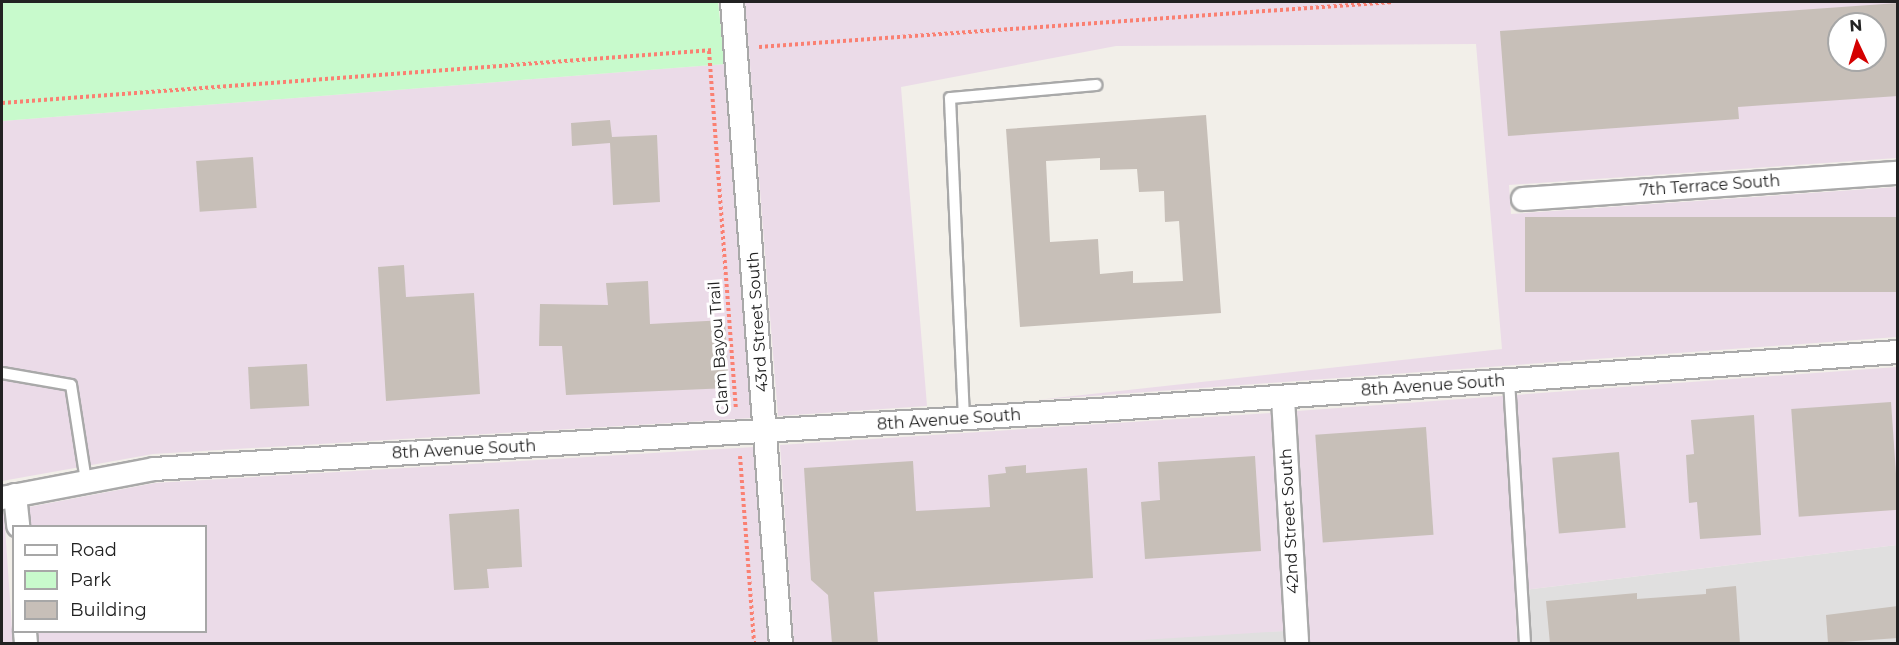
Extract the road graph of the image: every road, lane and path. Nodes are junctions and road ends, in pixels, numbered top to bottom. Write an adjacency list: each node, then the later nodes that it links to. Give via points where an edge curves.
1 (732, 2): 13 (street, 43rd Street South)
2 (1393, 2): 3 (path)
3 (758, 47)
4 (1096, 85): 12 (lane, via 950,98)
5 (2, 103): 14 (path, Clam Bayou Trail, via 711,51)
6 (1898, 173): 7 (street, 7th Terrace South)
7 (1523, 199)
8 (1898, 352): 10 (street, 8th Avenue South)
9 (2, 373): 15 (lane, via 71,385)
10 (1509, 381): 11 (street, 8th Avenue South); 21 (lane)
11 (1283, 398): 12 (street, 8th Avenue South); 20 (street, 42nd Street South)
12 (964, 419): 13 (street, 8th Avenue South)
13 (766, 431): 14 (street, 8th Avenue South); 19 (street, 43rd Street South)
14 (738, 434): 15 (street, 8th Avenue South, via 154,469); 18 (path, Clam Bayou Trail)
15 (86, 482): 16 (street, 8th Avenue South)
16 (8, 497): 17 (street)
17 (18, 525)
18 (754, 644)
19 (781, 644)
20 (1297, 644)
21 (1525, 644)

